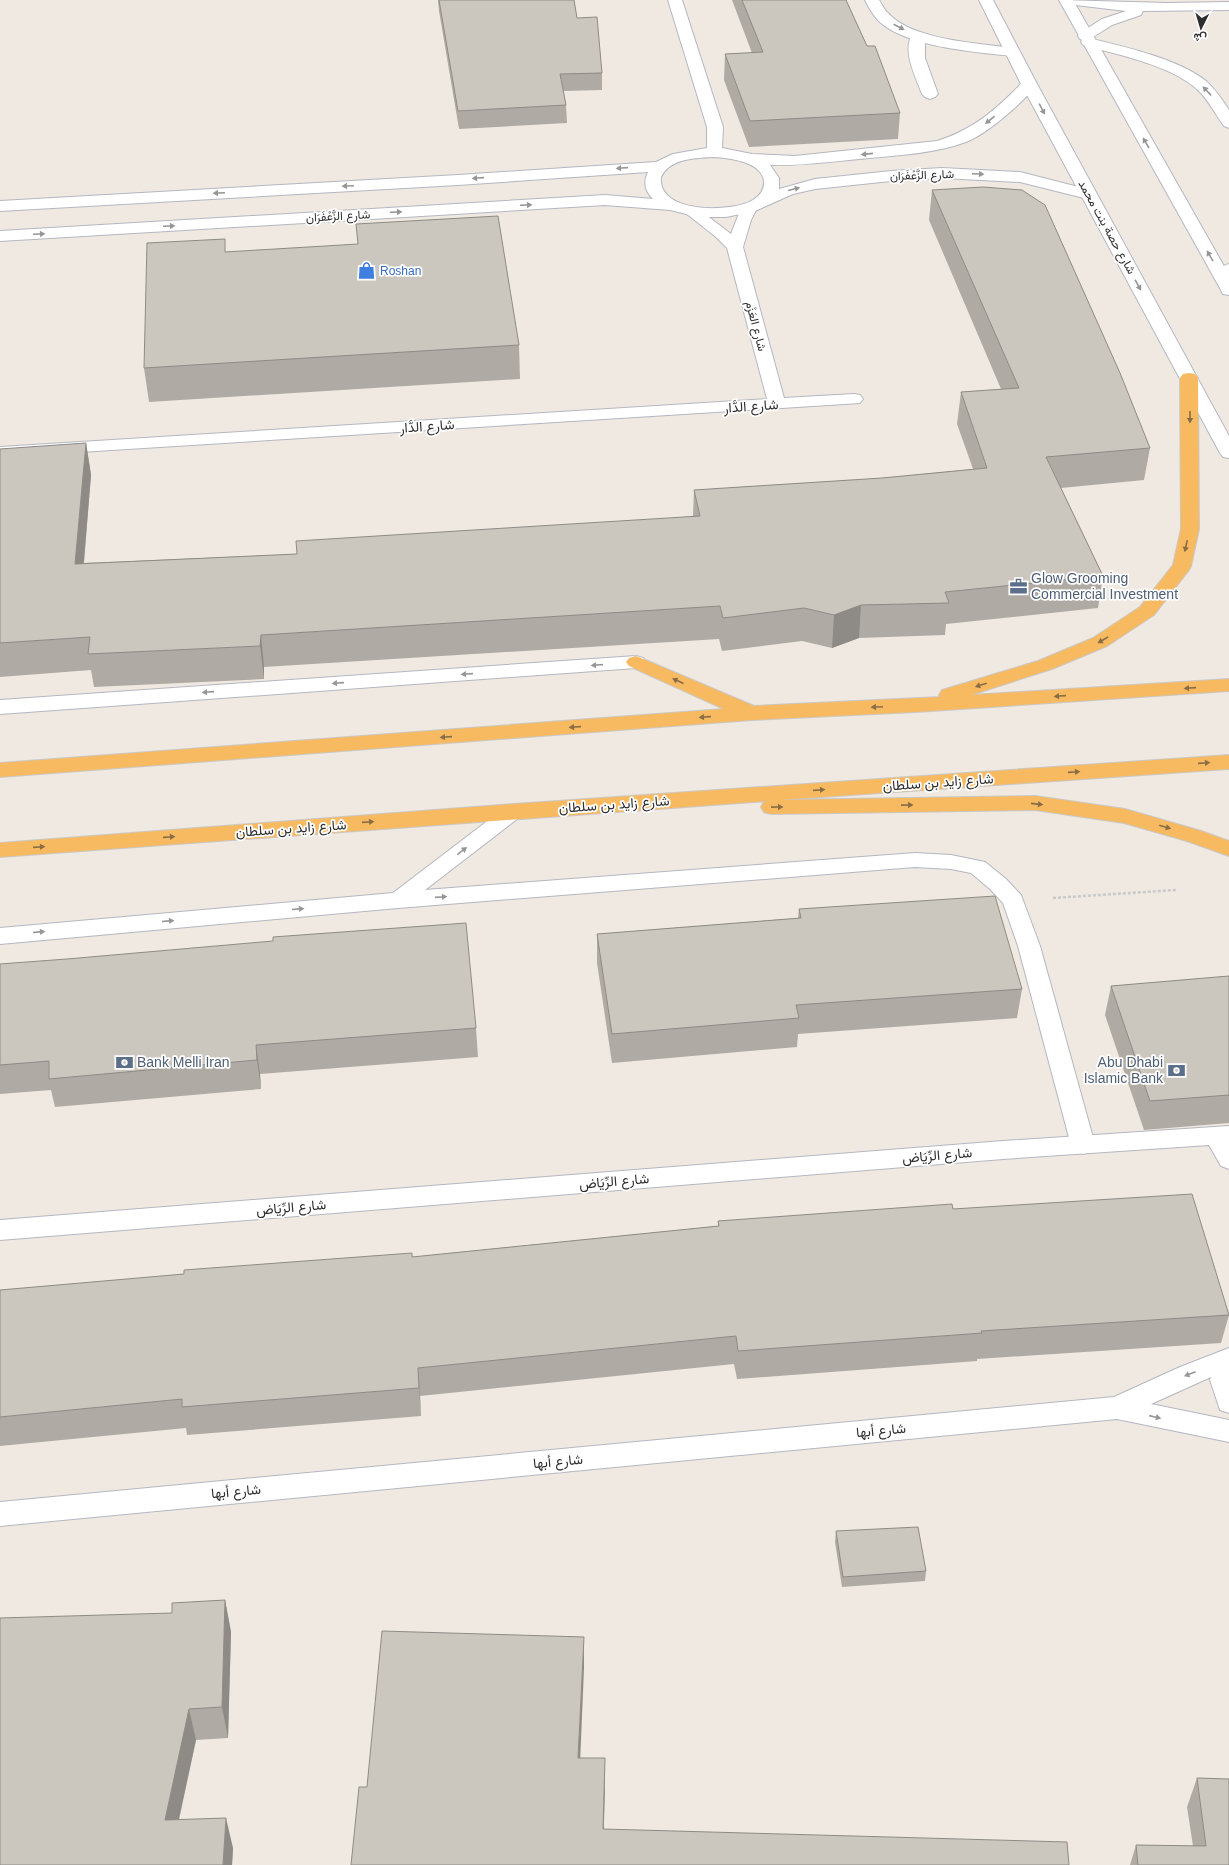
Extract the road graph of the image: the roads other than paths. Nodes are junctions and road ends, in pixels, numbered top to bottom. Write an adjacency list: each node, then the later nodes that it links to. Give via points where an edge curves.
1 (675, 0): 13 (street, via 715,127)
2 (872, 0): 7 (street, one-way to 7, via 882,16)
3 (986, 0): 9 (street, شارع حصة بنت محمد)
4 (1066, 0): 6 (street, via 1119,7); 8 (street)
5 (1228, 6): 6 (street)
6 (1155, 8): 8 (street, via 1107,22)
7 (918, 36): 9 (street); 11 (street, via 917,58)
8 (1087, 39): 12 (street, one-way to 8, via 1208,92 1186,75); 22 (street, one-way to 8)
9 (1012, 52): 10 (street, شارع حصة بنت محمد)
10 (1029, 84): 14 (street, شارع الزَّعْفَرَان, one-way to 14, via 1008,106 984,125 962,138 939,145 795,161); 16 (street, شارع حصة بنت محمد, one-way to 16)
11 (930, 94)
12 (1229, 123)
13 (714, 152): 14 (street); 15 (street, via 693,153 675,158)
14 (752, 159): 18 (street, via 770,173 773,181 773,190)
15 (661, 166): 17 (street, one-way to 17); 19 (street, via 654,174 652,182 655,191 663,200)
16 (1088, 194): 18 (street, شارع الزَّعْفَرَان, one-way to 16, via 787,191 815,184 942,173 1020,177); 24 (street, شارع حصة بنت محمد, one-way to 24)
17 (0, 206)
18 (753, 206): 19 (street, شارع الزَّعْفَرَان, via 721,213); 21 (street, via 743,220)
19 (683, 208): 20 (street, شارع الزَّعْفَرَان, one-way to 19, via 605,200); 21 (street, via 722,234)
20 (0, 236)
21 (735, 247): 26 (street, شارع العَزْم)
22 (1225, 272): 23 (street)
23 (1229, 290)
24 (1189, 378): 28 (street, شارع حصة بنت محمد); 31 (highway, one-way to 31, via 1190,529 1182,566 1146,611 1100,642 1045,665)
25 (854, 399): 26 (street, شارع الدَّار)
26 (777, 404): 27 (street, شارع الدَّار)
27 (0, 452)
28 (1229, 453)
29 (636, 662): 32 (street, one-way to 32); 33 (highway, one-way to 29)
30 (1229, 685): 31 (highway, one-way to 31)
31 (916, 705): 33 (highway, one-way to 33)
32 (0, 707)
33 (752, 713): 35 (highway, one-way to 35)
34 (1229, 762): 36 (highway, شارع زايد بن سلطان, one-way to 34)
35 (0, 770)
36 (514, 811): 37 (highway, one-way to 37, via 1035,803 1125,816); 38 (highway, شارع زايد بن سلطان, one-way to 36); 39 (street, one-way to 36)
37 (1229, 849)
38 (0, 850)
39 (398, 900): 40 (street, one-way to 39); 42 (street, one-way to 42, via 915,860 950,862 976,867 1013,900 1029,946)
40 (0, 936)
41 (1222, 1136): 42 (street, شارع الرِّيَاض); 43 (street)
42 (1083, 1145): 44 (street, شارع الرِّيَاض)
43 (1229, 1160)
44 (0, 1230)
45 (1228, 1359): 46 (street, via 1223,1380); 47 (street, شارع أبها, one-way to 47, via 1189,1374)
46 (1229, 1402)
47 (1117, 1408): 48 (street, شارع أبها, one-way to 48); 49 (street, شارع أبها)
48 (1229, 1431)
49 (0, 1514)

